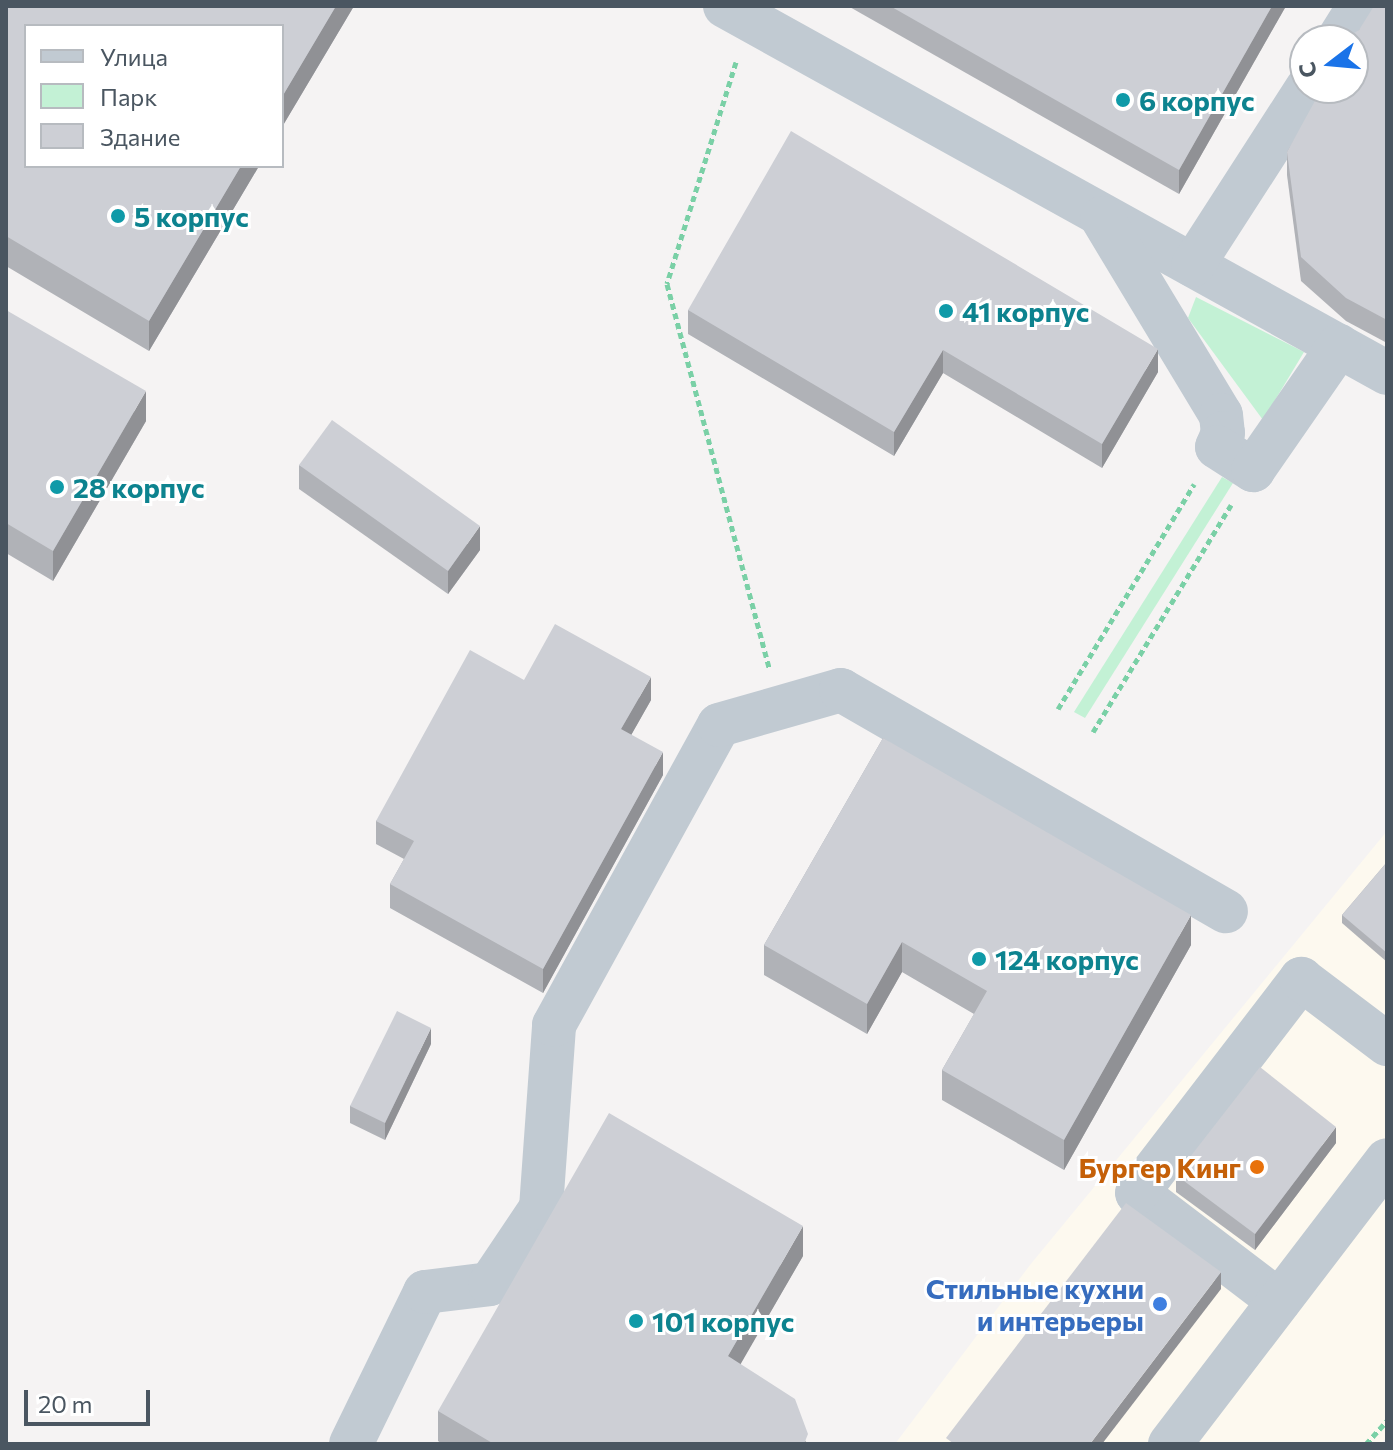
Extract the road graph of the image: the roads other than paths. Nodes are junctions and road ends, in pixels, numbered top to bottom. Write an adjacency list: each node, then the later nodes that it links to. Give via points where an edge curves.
1 (1359, 6): 3 (lane)
2 (738, 13): 5 (lane)
3 (1348, 24)
4 (1297, 104): 6 (lane)
5 (1099, 213): 6 (lane); 7 (lane, via 1221,415 1223,433 1217,447 1253,470)
6 (1193, 265): 7 (lane)
7 (1339, 346): 8 (lane)
8 (1387, 373)
9 (1226, 911): 13 (lane, via 841,690 719,725 554,1025 541,1208 490,1284 425,1292)
10 (1387, 1044): 12 (lane, via 1301,979 1137,1193)
11 (1387, 1160): 12 (lane)
12 (1279, 1301): 14 (lane)
13 (351, 1444)
14 (1170, 1444)

